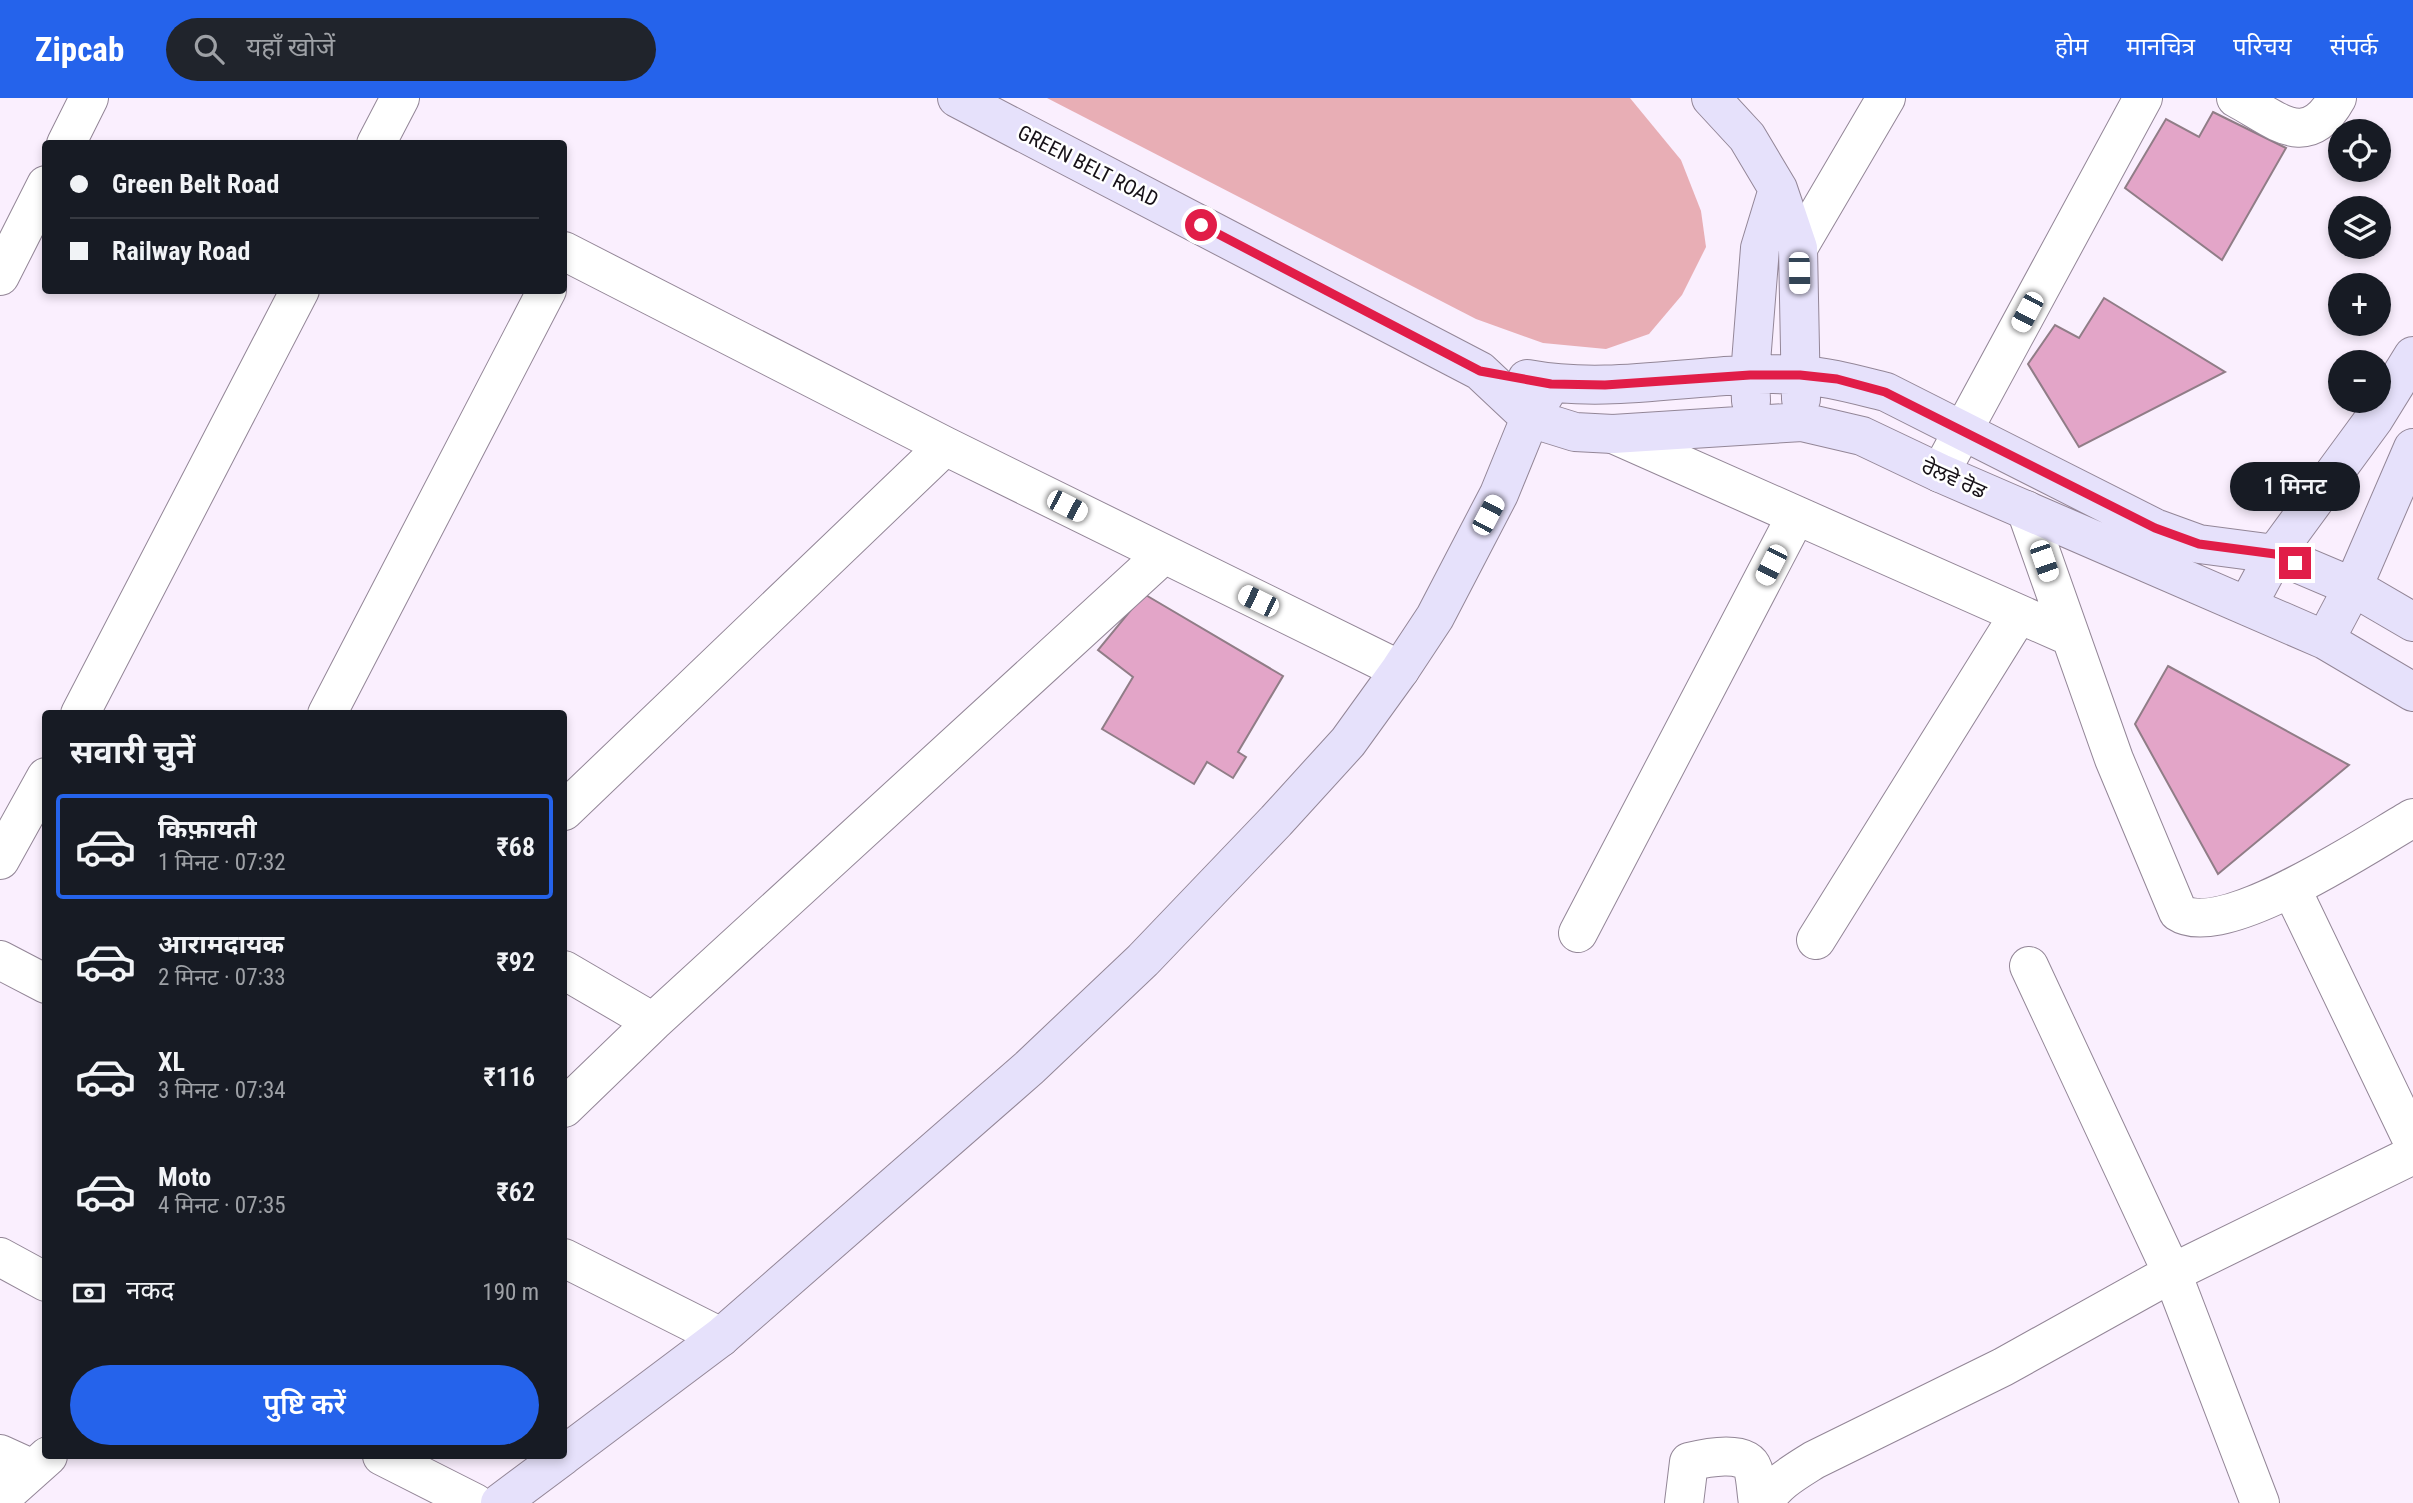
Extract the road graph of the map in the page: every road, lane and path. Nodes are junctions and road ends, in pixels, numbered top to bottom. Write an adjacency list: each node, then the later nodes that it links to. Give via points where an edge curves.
1 (89, 98): 9 (street)
2 (400, 98): 10 (street)
3 (957, 98): 19 (main road, GREEN BELT ROAD)
4 (1711, 98): 11 (main road, via 1747,137)
5 (1886, 98): 13 (street)
6 (2143, 98): 26 (street)
7 (2236, 98): 8 (street, via 2292,128 2305,130 2317,124)
8 (2337, 98)
9 (68, 140)
10 (378, 140)
11 (1778, 189): 13 (main road); 20 (main road, via 1760,248)
12 (42, 193): 15 (street)
13 (1798, 248): 21 (main road)
14 (567, 256): 28 (street)
15 (0, 276)
16 (298, 294): 43 (street)
17 (545, 294): 44 (street)
18 (2413, 356): 34 (main road, via 2374,419)
19 (1480, 371): 22 (main road); 23 (main road, ਰੇਲਵੇ ਰੋਡ)
20 (1750, 375): 21 (main road); 22 (main road); 25 (main road)
21 (1800, 375): 24 (main road); 26 (main road, via 1885,392)
22 (1551, 384): 23 (main road)
23 (1530, 418): 27 (main road, ਰੇਲਵੇ ਰੋਡ, via 1575,432); 41 (main road, via 1499,494 1434,617)
24 (1801, 422): 25 (main road, ਰੇਲਵੇ ਰੋਡ); 30 (main road, ਰੇਲਵੇ ਰੋਡ, via 1862,436)
25 (1751, 424): 27 (main road, ਰੇਲਵੇ ਰੋਡ)
26 (1963, 430): 30 (street); 34 (main road, via 2155,528 2199,544)
27 (1613, 434): 32 (street)
28 (945, 446): 33 (street); 46 (street)
29 (2413, 447): 35 (main road)
30 (1940, 473): 31 (main road, ਰੇਲਵੇ ਰੋਡ)
31 (2026, 510): 36 (main road, ਰੇਲਵੇ ਰੋਡ); 39 (street)
32 (1796, 516): 37 (street); 50 (street)
33 (1164, 554): 41 (street); 56 (street)
34 (2275, 554): 35 (main road); 36 (main road)
35 (2353, 587): 38 (main road); 40 (main road)
36 (2248, 606): 40 (main road, ਰੇਲਵੇ ਰੋਡ)
37 (2019, 614): 39 (street); 51 (street)
38 (2413, 622)
39 (2071, 637): 49 (street, via 2114,759 2178,912 2187,918 2208,918 2254,906)
40 (2325, 640): 42 (main road, ਰੇਲਵੇ ਰੋਡ)
41 (1400, 670): 64 (main road, via 1348,742 1143,960 1029,1068)
42 (2413, 692)
43 (87, 710)
44 (329, 710)
45 (42, 784): 48 (street)
46 (567, 808)
47 (2413, 818): 49 (street)
48 (0, 860)
49 (2291, 888): 58 (street)
50 (1578, 933)
51 (1816, 940)
52 (0, 960): 55 (street)
53 (2029, 967): 62 (street)
54 (567, 972): 56 (street)
55 (42, 982)
56 (653, 1022): 57 (street)
57 (567, 1105)
58 (2413, 1142)
59 (2413, 1155): 62 (street)
60 (0, 1257): 63 (street)
61 (567, 1259): 64 (street)
62 (2172, 1273): 74 (street, via 2003,1367 1814,1460 1787,1476); 75 (street)
63 (42, 1280)
64 (721, 1336): 65 (main road)
65 (567, 1453)
66 (388, 1459): 70 (street)
67 (559, 1459): 71 (main road)
68 (27, 1460): 69 (street)
69 (0, 1499)
70 (475, 1503)
71 (500, 1503)
72 (1684, 1503): 73 (street, via 1689,1462 1718,1458 1745,1459 1752,1466)
73 (1758, 1503)
74 (1764, 1503)
75 (2260, 1503)

